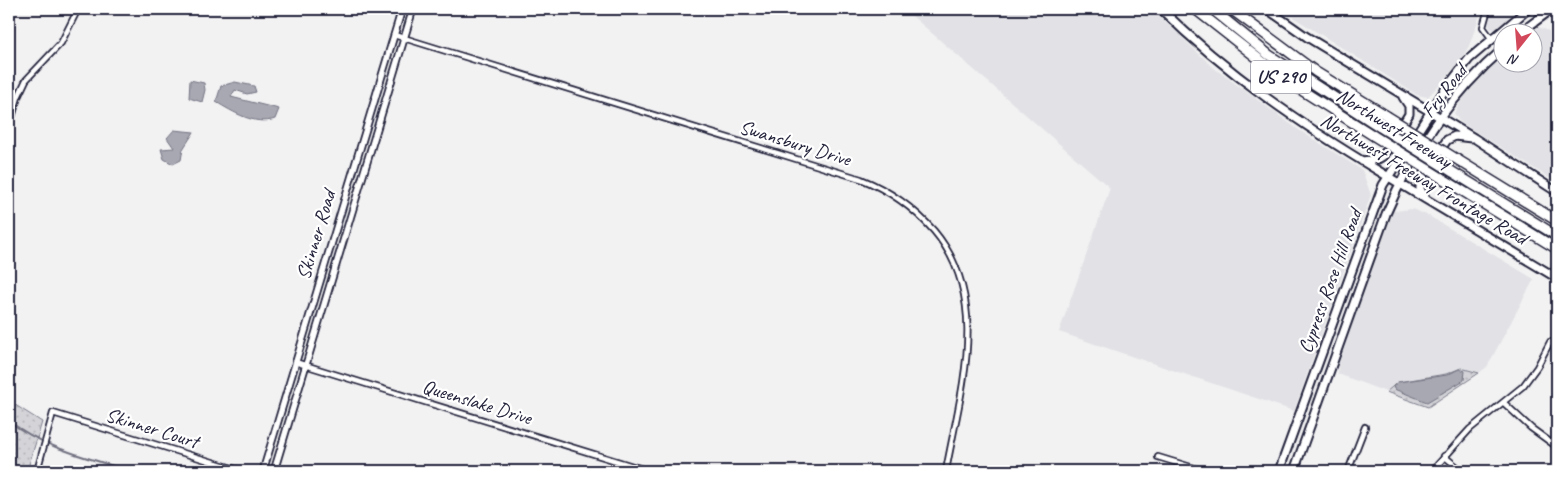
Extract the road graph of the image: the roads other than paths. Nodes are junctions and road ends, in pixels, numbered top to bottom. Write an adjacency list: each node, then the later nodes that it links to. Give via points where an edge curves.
1 (78, 9): 20 (street, via 61,43 26,80)
2 (402, 9): 13 (street, Skinner Road)
3 (413, 9): 14 (street, Skinner Road)
4 (1161, 9): 24 (main road, Northwest Freeway Frontage Road, via 1239,79)
5 (1195, 9): 31 (highway, Northwest Freeway / US 290, bridge, via 1287,81)
6 (1212, 9): 30 (highway, bridge, via 1284,65)
7 (1231, 9): 29 (highway, Northwest Freeway / US 290, bridge, via 1316,72)
8 (1267, 9): 17 (main road)
9 (1488, 9): 15 (street, via 1482,27)
10 (1528, 9): 15 (main road, Fry Road)
11 (1552, 9): 12 (main road)
12 (1534, 22)
13 (394, 35): 14 (street, Swansbury Drive); 22 (street, Skinner Road)
14 (403, 38): 23 (street, Skinner Road); 50 (street, Swansbury Drive, via 861,179 888,191 908,205 947,248 963,282 967,304 967,350)
15 (1491, 38): 16 (main road); 18 (main road, Fry Road, via 1469,59)
16 (1494, 56): 19 (main road, Fry Road, via 1454,98)
17 (1402, 96): 18 (main road); 24 (main road, via 1409,106 1409,114 1383,156)
18 (1431, 112): 19 (main road); 25 (main road, Cypress Rose Hill Road)
19 (1441, 118): 21 (main road); 26 (main road, Fry Road)
20 (9, 127)
21 (1474, 138): 27 (main road); 28 (main road, via 1455,136 1447,140 1420,179 1420,189)
22 (362, 140): 23 (street); 36 (street, Skinner Road)
23 (372, 143): 37 (street, Skinner Road)
24 (1362, 161): 25 (main road, Northwest Freeway Frontage Road)
25 (1388, 177): 26 (main road, Northwest Freeway Frontage Road); 33 (main road, Cypress Rose Hill Road)
26 (1398, 184): 28 (main road, Northwest Freeway Frontage Road); 34 (main road, Cypress Rose Hill Road)
27 (1557, 192)
28 (1426, 200): 32 (main road, Northwest Freeway Frontage Road)
29 (1557, 221)
30 (1557, 236)
31 (1557, 249)
32 (1557, 278)
33 (1348, 279): 34 (main road); 38 (main road, Cypress Rose Hill Road)
34 (1361, 284): 39 (main road, Cypress Rose Hill Road)
35 (1557, 348): 40 (street, via 1550,342 1531,376)
36 (295, 362): 37 (street, Queenslake Drive); 47 (street, Skinner Road)
37 (304, 365): 48 (street, Skinner Road); 49 (street, Queenslake Drive)
38 (1307, 394): 39 (main road); 52 (main road, Cypress Rose Hill Road)
39 (1320, 399): 53 (main road, Cypress Rose Hill Road)
40 (1504, 403): 42 (street); 44 (street, via 1470,429)
41 (1365, 427): 54 (street)
42 (1557, 447)
43 (1158, 456): 51 (street)
44 (1444, 456): 55 (street); 56 (street)
45 (37, 471): 46 (street, Skinner Court, via 53,413)
46 (242, 471)
47 (263, 471)
48 (274, 471)
49 (649, 471)
50 (946, 471)
51 (1204, 471)
52 (1279, 471)
53 (1294, 471)
54 (1348, 471)
55 (1432, 471)
56 (1462, 471)

